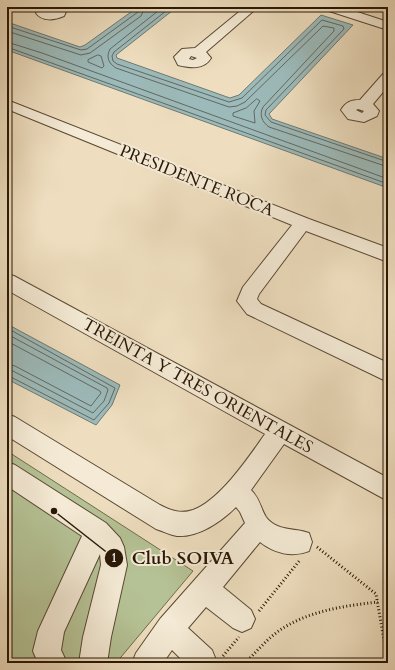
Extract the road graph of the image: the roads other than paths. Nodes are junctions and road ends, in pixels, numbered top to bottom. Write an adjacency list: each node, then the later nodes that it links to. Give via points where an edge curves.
1 (47, 7): 4 (street, via 42,13 48,16 58,14)
2 (252, 7): 8 (street)
3 (330, 7): 5 (street)
4 (61, 8)
5 (343, 8): 6 (street); 7 (street)
6 (388, 22)
7 (388, 26)
8 (198, 52)
9 (388, 77): 11 (street)
10 (7, 104): 12 (street, PRESIDENTE ROCA)
11 (364, 105)
12 (303, 223): 13 (street, PRESIDENTE ROCA); 15 (street, via 250,292 247,302 254,309)
13 (388, 255)
14 (7, 281): 17 (street, TREINTA Y TRES ORIENTALES)
15 (388, 373)
16 (7, 424): 20 (street, via 144,509 178,524 195,521 215,510)
17 (281, 430): 19 (street, TREINTA Y TRES ORIENTALES); 20 (street)
18 (7, 473): 22 (street)
19 (388, 490)
20 (236, 492): 21 (street, via 249,504)
21 (258, 526): 23 (street, via 276,538); 24 (street)
22 (97, 532): 28 (street, via 50,632 47,651); 29 (street, via 112,547 114,565)
23 (305, 548)
24 (204, 588): 25 (street); 26 (street)
25 (248, 621)
26 (170, 629): 27 (street); 30 (street)
27 (213, 661)
28 (53, 663)
29 (93, 663)
30 (146, 663)

